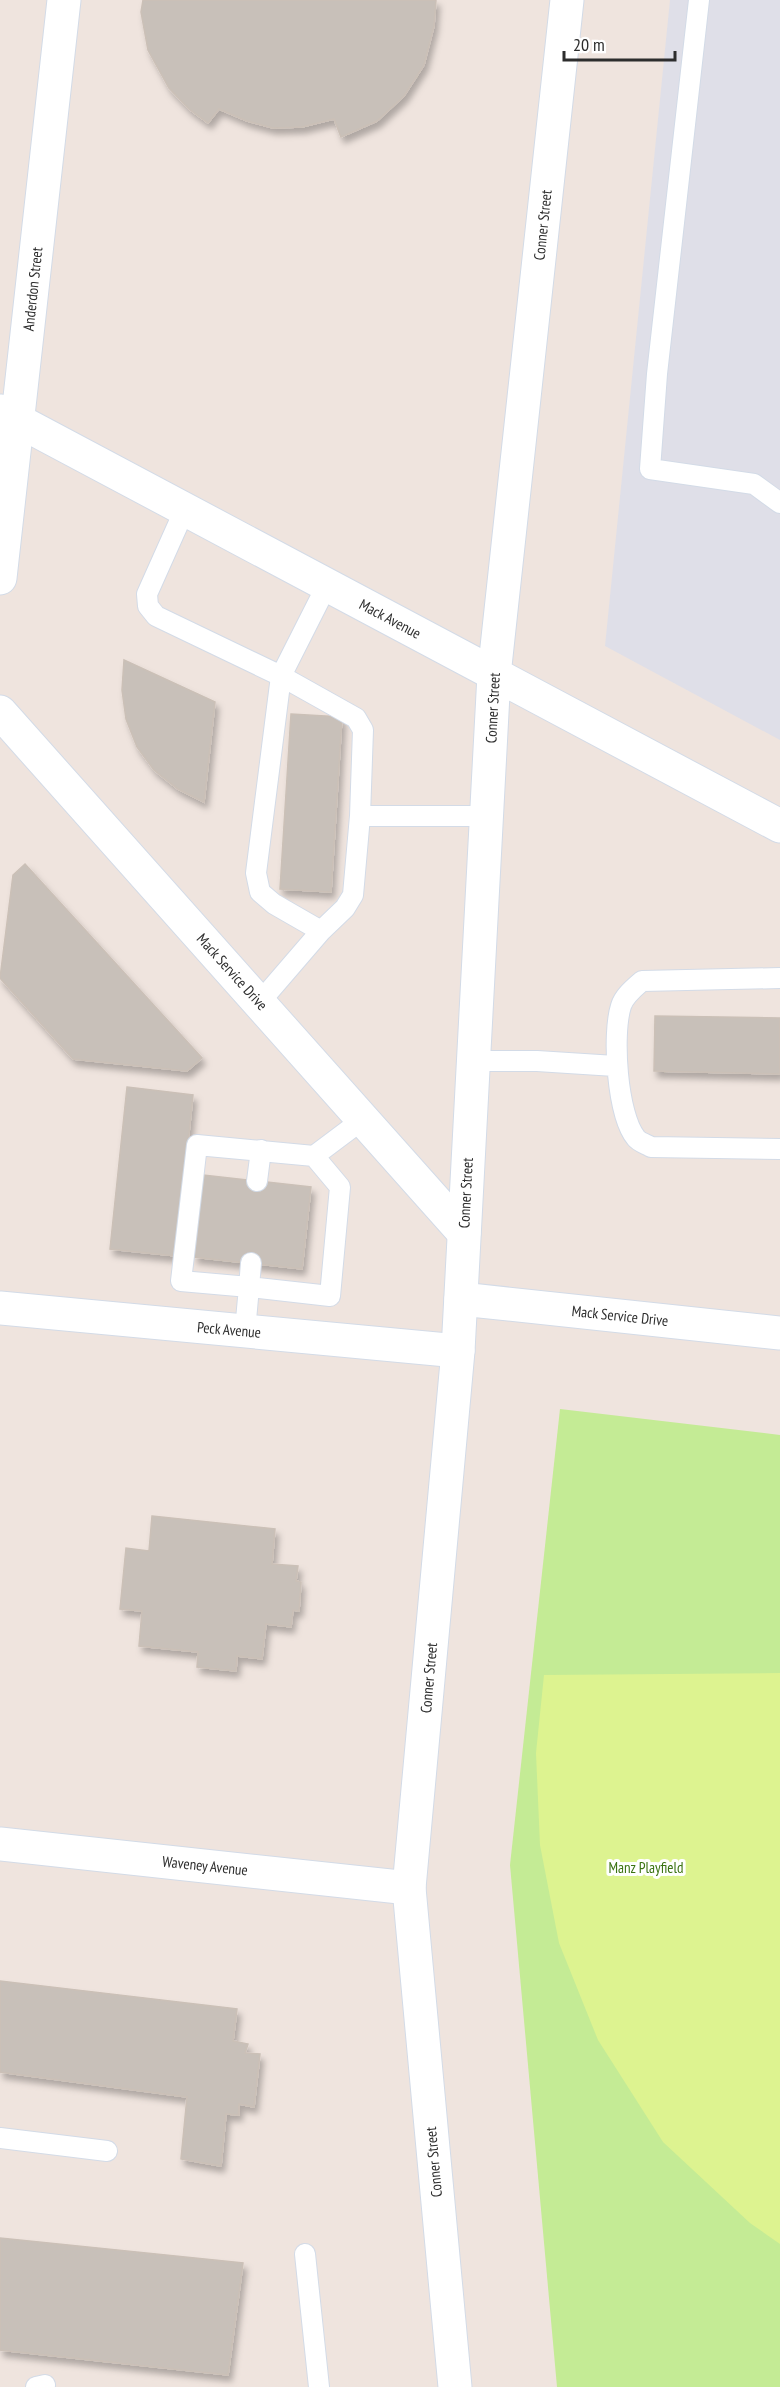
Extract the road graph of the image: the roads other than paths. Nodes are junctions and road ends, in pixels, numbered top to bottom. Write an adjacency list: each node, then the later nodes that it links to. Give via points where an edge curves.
1 (567, 0): 9 (main road, Conner Street)
2 (699, 0): 5 (lane, via 650,470 754,484)
3 (61, 1): 4 (main road, Anderdon Street)
4 (9, 416): 6 (main road, Mack Avenue); 7 (main road, Anderdon Street)
5 (780, 503)
6 (185, 509): 8 (main road, Mack Avenue); 10 (lane, via 147,594 148,606 156,616)
7 (0, 578)
8 (327, 585): 9 (main road, Mack Avenue); 10 (lane)
9 (494, 675): 13 (main road, Conner Street); 14 (main road, Mack Avenue)
10 (281, 676): 12 (lane, via 356,717 363,730); 15 (lane, via 256,873 260,892 273,904)
11 (0, 712): 17 (main road, Mack Service Drive)
12 (360, 816): 13 (lane); 15 (lane, via 353,895)
13 (486, 816): 18 (main road, Conner Street)
14 (780, 826)
15 (321, 931): 17 (lane)
16 (780, 978): 19 (lane, via 642,981 621,1006)
17 (259, 1003): 20 (main road, Mack Service Drive)
18 (473, 1061): 19 (lane); 25 (main road, Conner Street)
19 (615, 1066): 21 (lane, via 629,1127 637,1140 651,1147)
20 (362, 1120): 23 (lane); 25 (main road, Mack Service Drive)
21 (780, 1149)
22 (261, 1150): 23 (lane); 24 (lane); 27 (lane, via 197,1144 181,1281)
23 (314, 1156): 27 (lane, via 340,1187 330,1296)
24 (257, 1181)
25 (464, 1233): 28 (main road, Conner Street)
26 (251, 1263): 27 (lane)
27 (249, 1287): 30 (lane)
28 (461, 1299): 31 (main road, Mack Service Drive); 32 (main road, Conner Street)
29 (0, 1308): 30 (main road, Peck Avenue)
30 (244, 1331): 32 (main road, Peck Avenue)
31 (780, 1334)
32 (458, 1351): 34 (main road, Conner Street)
33 (0, 1844): 34 (main road, Waveney Avenue)
34 (409, 1888): 39 (main road, Conner Street)
35 (0, 2138): 36 (lane)
36 (107, 2151)
37 (306, 2254): 38 (lane)
38 (319, 2387)
39 (455, 2387)

